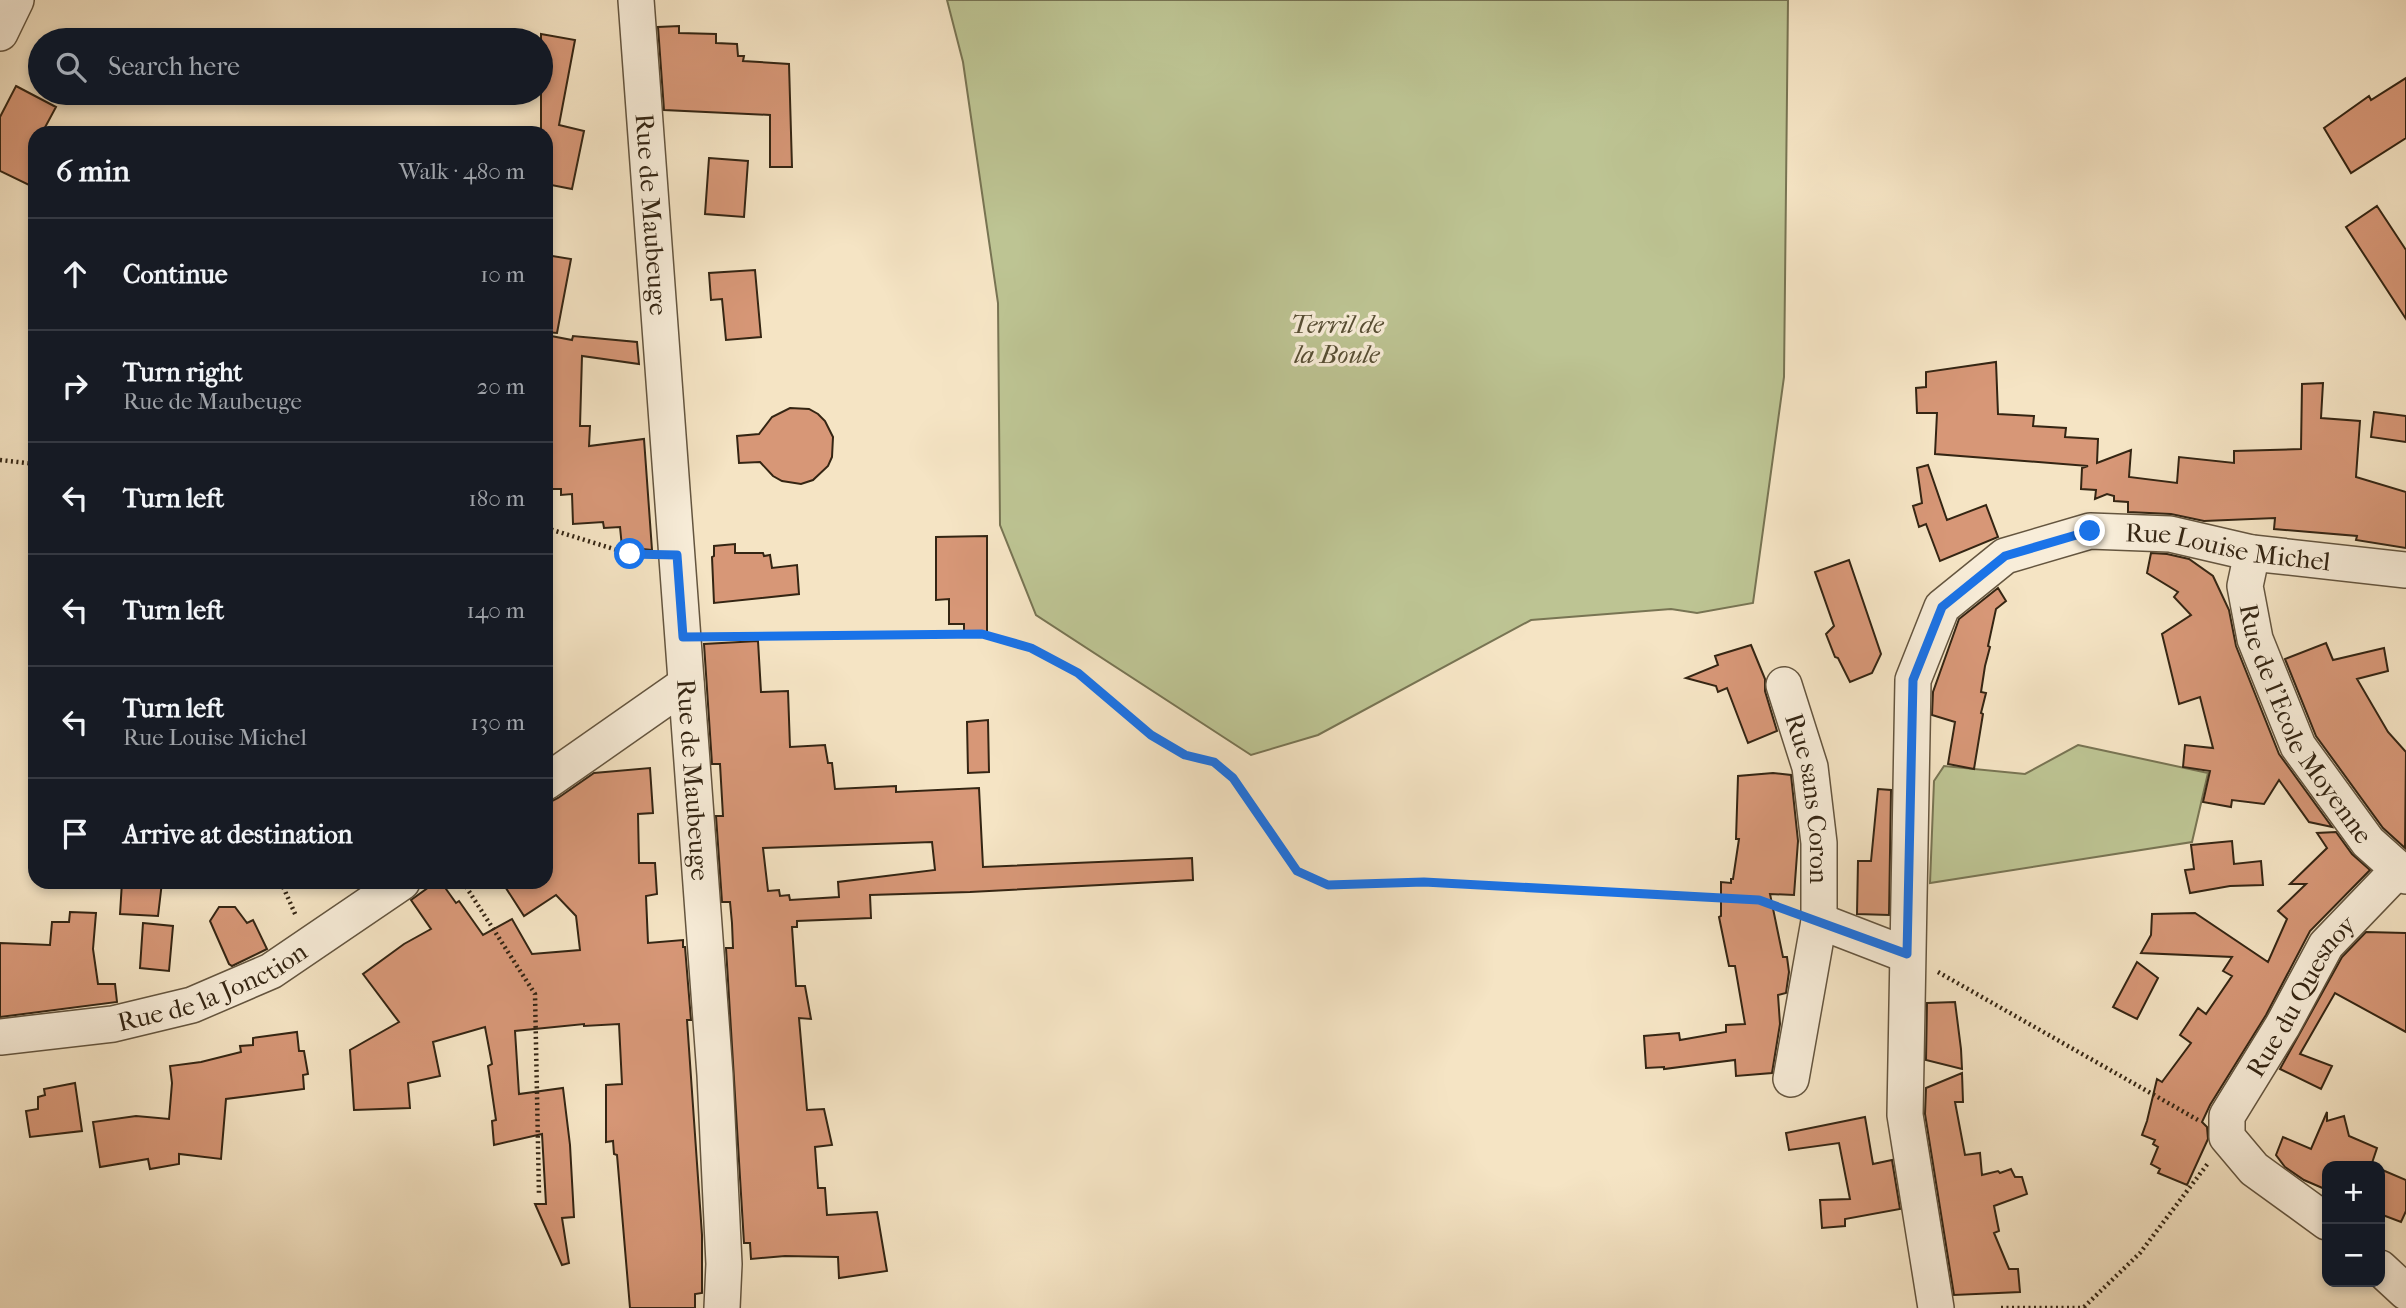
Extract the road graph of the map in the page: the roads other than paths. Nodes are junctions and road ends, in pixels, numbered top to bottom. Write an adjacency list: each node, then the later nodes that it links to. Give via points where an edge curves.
1 (16, 0): 3 (street)
2 (635, 0): 6 (street, Rue de Maubeuge)
3 (0, 33)
4 (2252, 553): 5 (street, Rue Louise Michel); 9 (street, Rue de l'Ecole Moyenne, via 2245,586 2255,639 2298,747 2368,842); 12 (street, Rue Louise Michel, via 2170,534 2090,531 2005,556 1942,607 1913,680)
5 (2406, 570)
6 (686, 684): 8 (street); 18 (street, Rue de Maubeuge, via 715,1075)
7 (1784, 685): 11 (street, Rue sans Coron, via 1810,767 1819,843)
8 (553, 777)
9 (2402, 873): 15 (street, Rue du Quesnoy, via 2326,945 2227,1116 2227,1137 2254,1169)
10 (392, 889): 13 (street, Rue de la Jonction, via 271,971 192,1005 113,1024)
11 (1819, 921): 12 (street); 14 (street, Rue sans Coron)
12 (1907, 954): 19 (street, Rue Louise Michel, via 1905,1115)
13 (0, 1037)
14 (1791, 1079)
15 (2322, 1218)
16 (2385, 1273): 17 (street)
17 (2406, 1292)
18 (722, 1308)
19 (1936, 1308)

